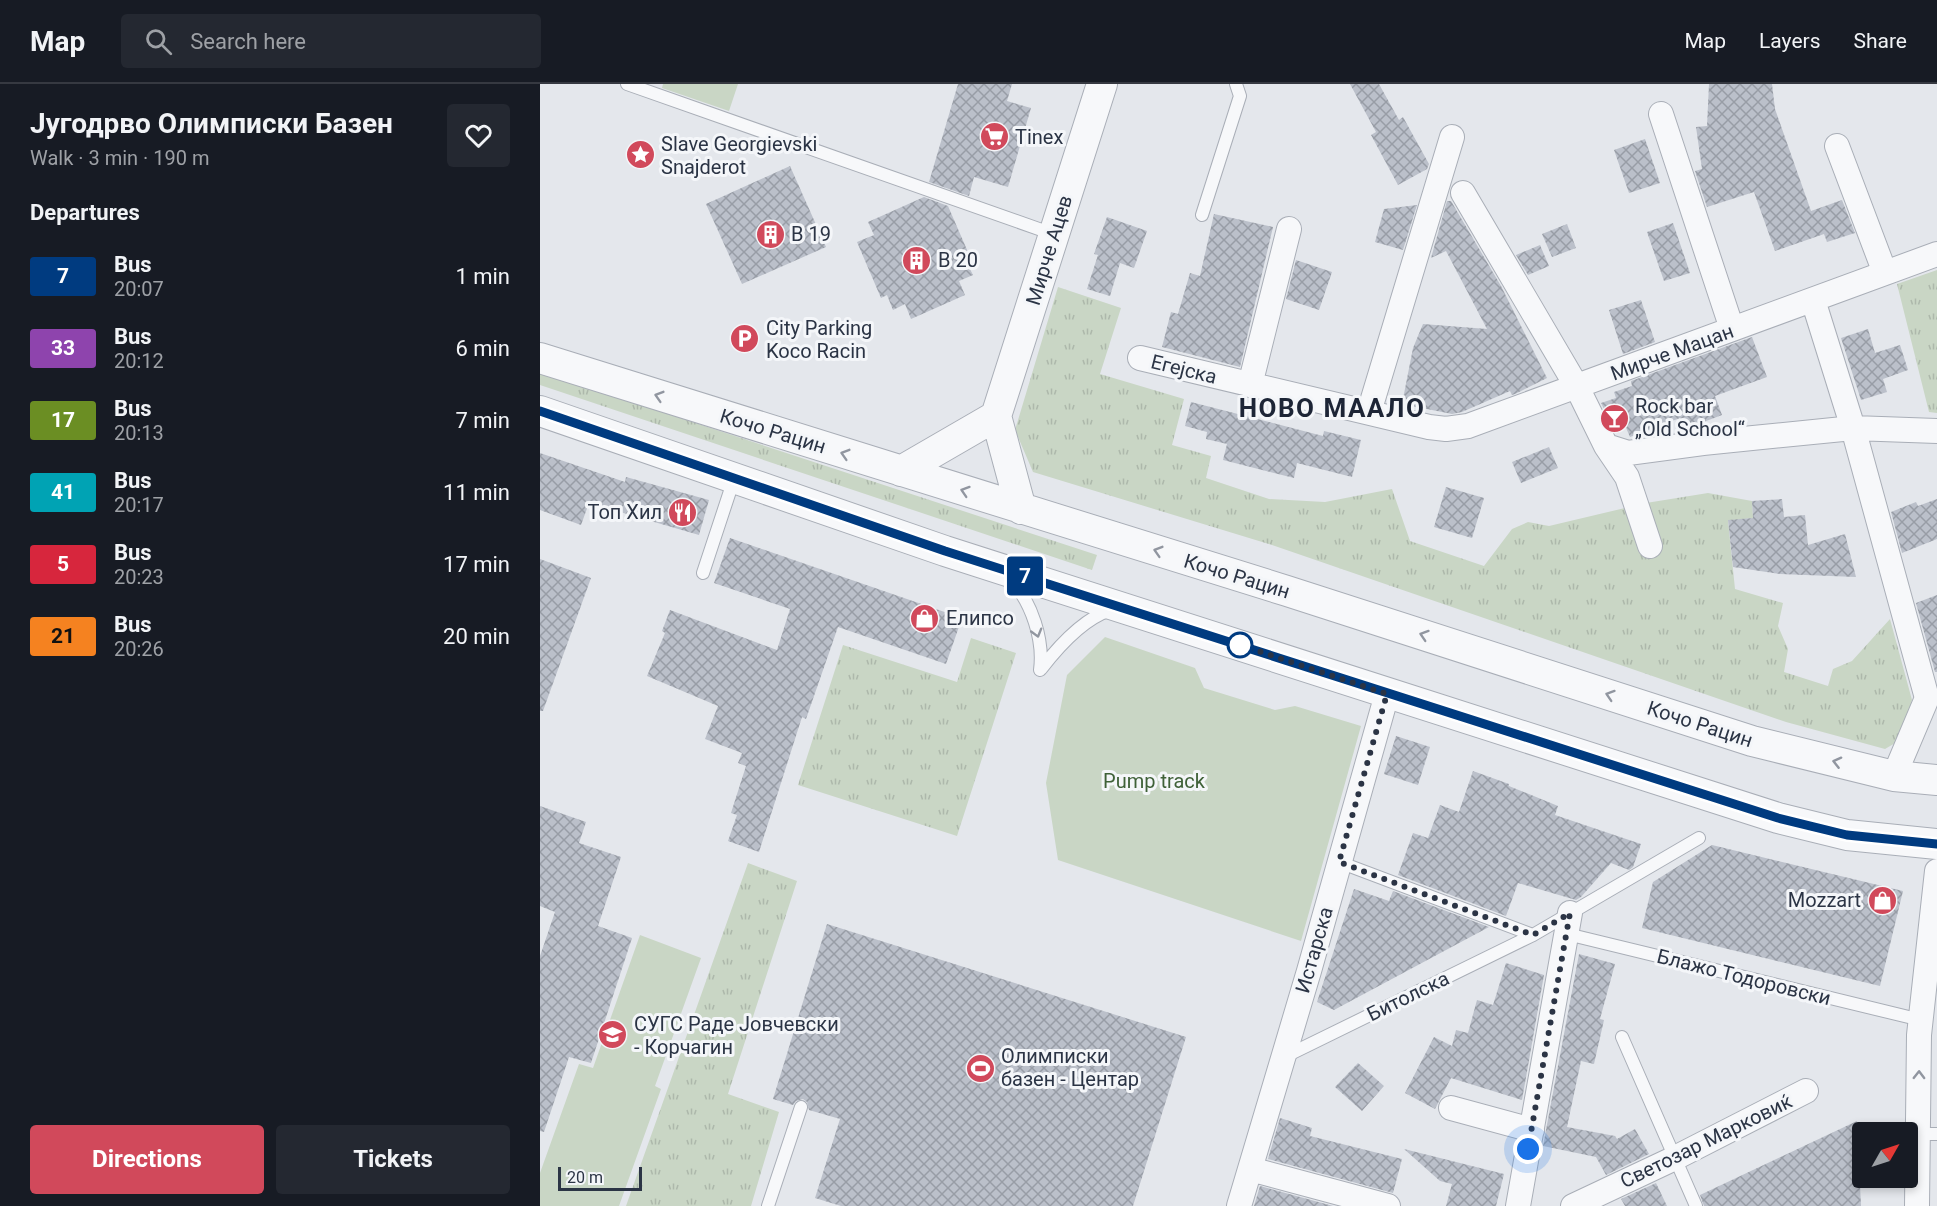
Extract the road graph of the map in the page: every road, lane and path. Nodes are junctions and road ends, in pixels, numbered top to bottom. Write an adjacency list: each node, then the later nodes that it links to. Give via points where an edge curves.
1 (627, 84): 10 (lane)
2 (1102, 84): 10 (street, Мирче Ацев)
3 (1236, 84): 8 (lane, via 1240,96)
4 (1661, 114): 14 (street)
5 (1452, 137): 20 (street)
6 (1837, 146): 12 (street)
7 (1463, 193): 18 (street)
8 (1202, 214)
9 (1289, 229): 17 (street)
10 (1053, 234): 21 (street, Мирче Ацев)
11 (1937, 254): 12 (street, Мирче Мацан)
12 (1885, 273): 13 (street, Мирче Мацан)
13 (1813, 300): 14 (street, Мирче Мацан); 23 (street)
14 (1732, 330): 18 (street, Мирче Мацан)
15 (540, 358): 26 (street, Кочо Рацин, one-way to 15)
16 (1140, 358): 17 (street, Егејска)
17 (1250, 385): 20 (street, Егејска)
18 (1577, 387): 22 (street, Мирче Мацан, via 1468,426 1446,429); 25 (street)
19 (540, 411): 27 (street)
20 (1369, 412): 22 (street, Егејска)
21 (996, 416): 26 (street); 28 (street)
22 (1403, 420)
23 (1853, 428): 24 (street); 25 (street, via 1628,453); 34 (street)
24 (1937, 431)
25 (1606, 446): 29 (street, via 1628,477)
26 (901, 471): 28 (street, Кочо Рацин, one-way to 26)
27 (734, 479): 30 (street); 31 (lane)
28 (1021, 509): 35 (street, Кочо Рацин, one-way to 28, via 1752,741)
29 (1650, 546)
30 (1000, 568): 32 (street); 32 (lane, one-way to 32, via 1018,588 1038,633 1040,670 1069,637 1102,613)
31 (703, 573)
32 (1119, 608): 33 (street)
33 (1387, 694): 38 (street, via 1778,818 1847,835); 39 (street, Истарска)
34 (1932, 696): 35 (street)
35 (1893, 776): 36 (street, Кочо Рацин)
36 (1937, 780)
37 (1699, 838): 41 (lane, Битолска)
38 (1937, 844)
39 (1339, 862): 42 (lane); 45 (street, Истарска)
40 (1937, 871): 43 (street)
41 (1568, 923): 42 (lane, Битолска); 43 (lane, Блажо Тодоровски); 49 (street)
42 (1533, 935): 45 (lane, Битолска)
43 (1921, 1020): 50 (street, one-way to 43)
44 (1622, 1037): 51 (lane)
45 (1283, 1057): 52 (street, Истарска)
46 (1806, 1091): 51 (street, Светозар Марковиќ)
47 (801, 1107): 53 (lane)
48 (1451, 1108): 49 (street)
49 (1532, 1130): 56 (street)
50 (1927, 1134): 59 (street)
51 (1674, 1158): 57 (street, Светозар Марковиќ); 58 (lane)
52 (1250, 1169): 54 (street, Истарска); 55 (street)
53 (768, 1206)
54 (1239, 1206)
55 (1388, 1206)
56 (1518, 1206)
57 (1573, 1206)
58 (1696, 1206)
59 (1917, 1206)

